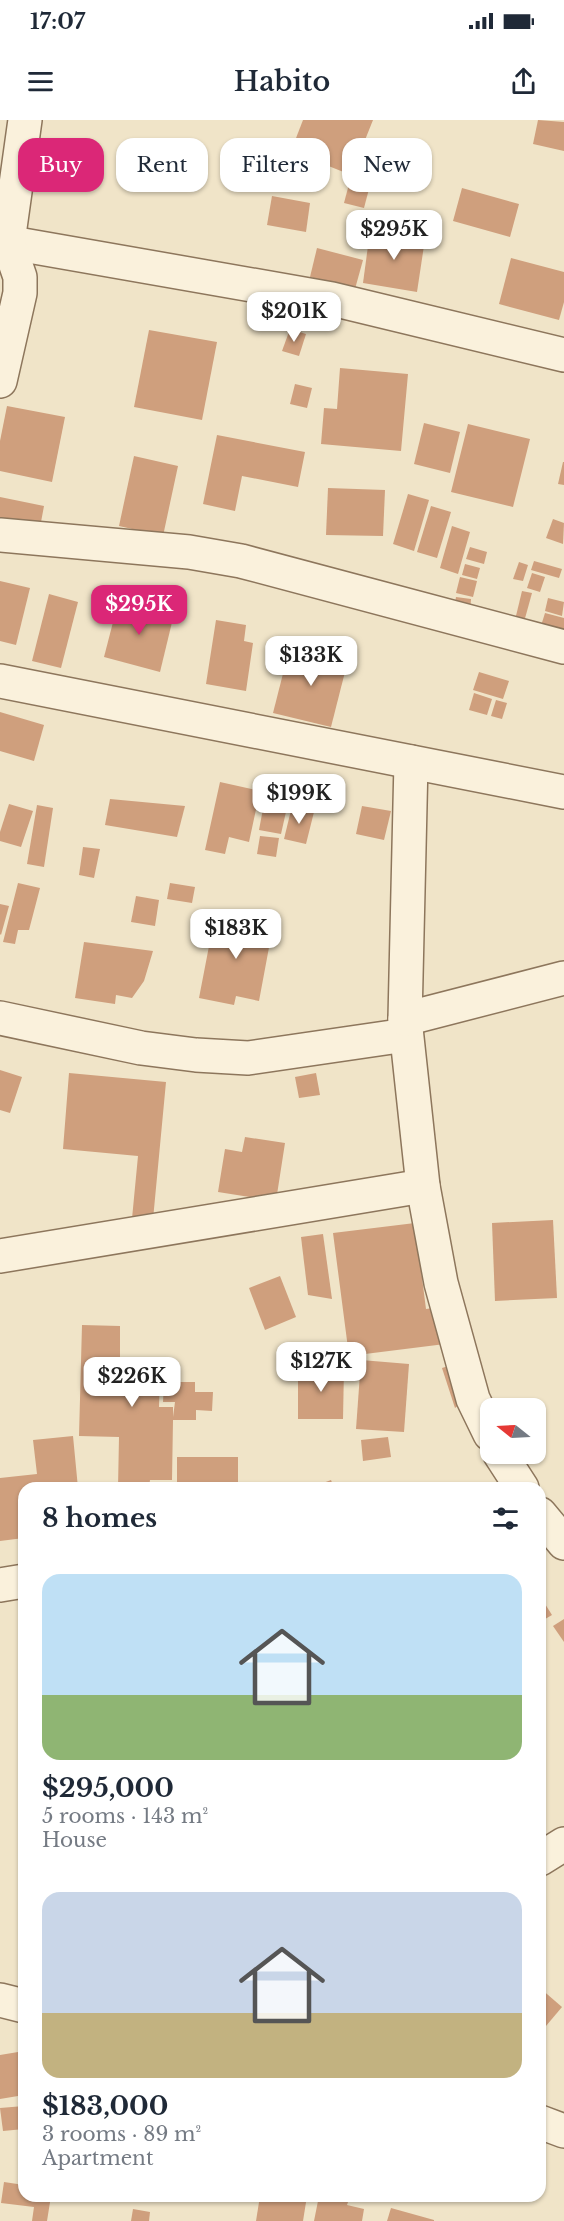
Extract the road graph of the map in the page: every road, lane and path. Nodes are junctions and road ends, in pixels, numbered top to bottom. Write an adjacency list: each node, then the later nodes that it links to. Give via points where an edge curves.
1 (25, 120): 2 (street)
2 (4, 242): 3 (street, via 332,299); 4 (street, via 20,277 20,293)
3 (564, 355)
4 (0, 381)
5 (0, 535): 6 (street, via 189,552 241,561)
6 (564, 647)
7 (0, 681): 8 (street)
8 (411, 762): 9 (street); 12 (street)
9 (564, 792)
10 (564, 978): 12 (street)
11 (0, 1018): 12 (street, via 141,1048 248,1058)
12 (406, 1027): 13 (street)
13 (423, 1186): 14 (street); 15 (street, via 441,1283)
14 (0, 1256)
15 (480, 1413)
16 (506, 1464): 17 (street)
17 (518, 1482)
18 (546, 1521): 19 (street)
19 (564, 1543)
20 (18, 1582): 21 (street)
21 (0, 1585)
22 (564, 1844): 23 (street)
23 (546, 1855)
24 (0, 2000): 25 (street)
25 (18, 2004)
26 (546, 2124): 27 (street)
27 (564, 2131)

